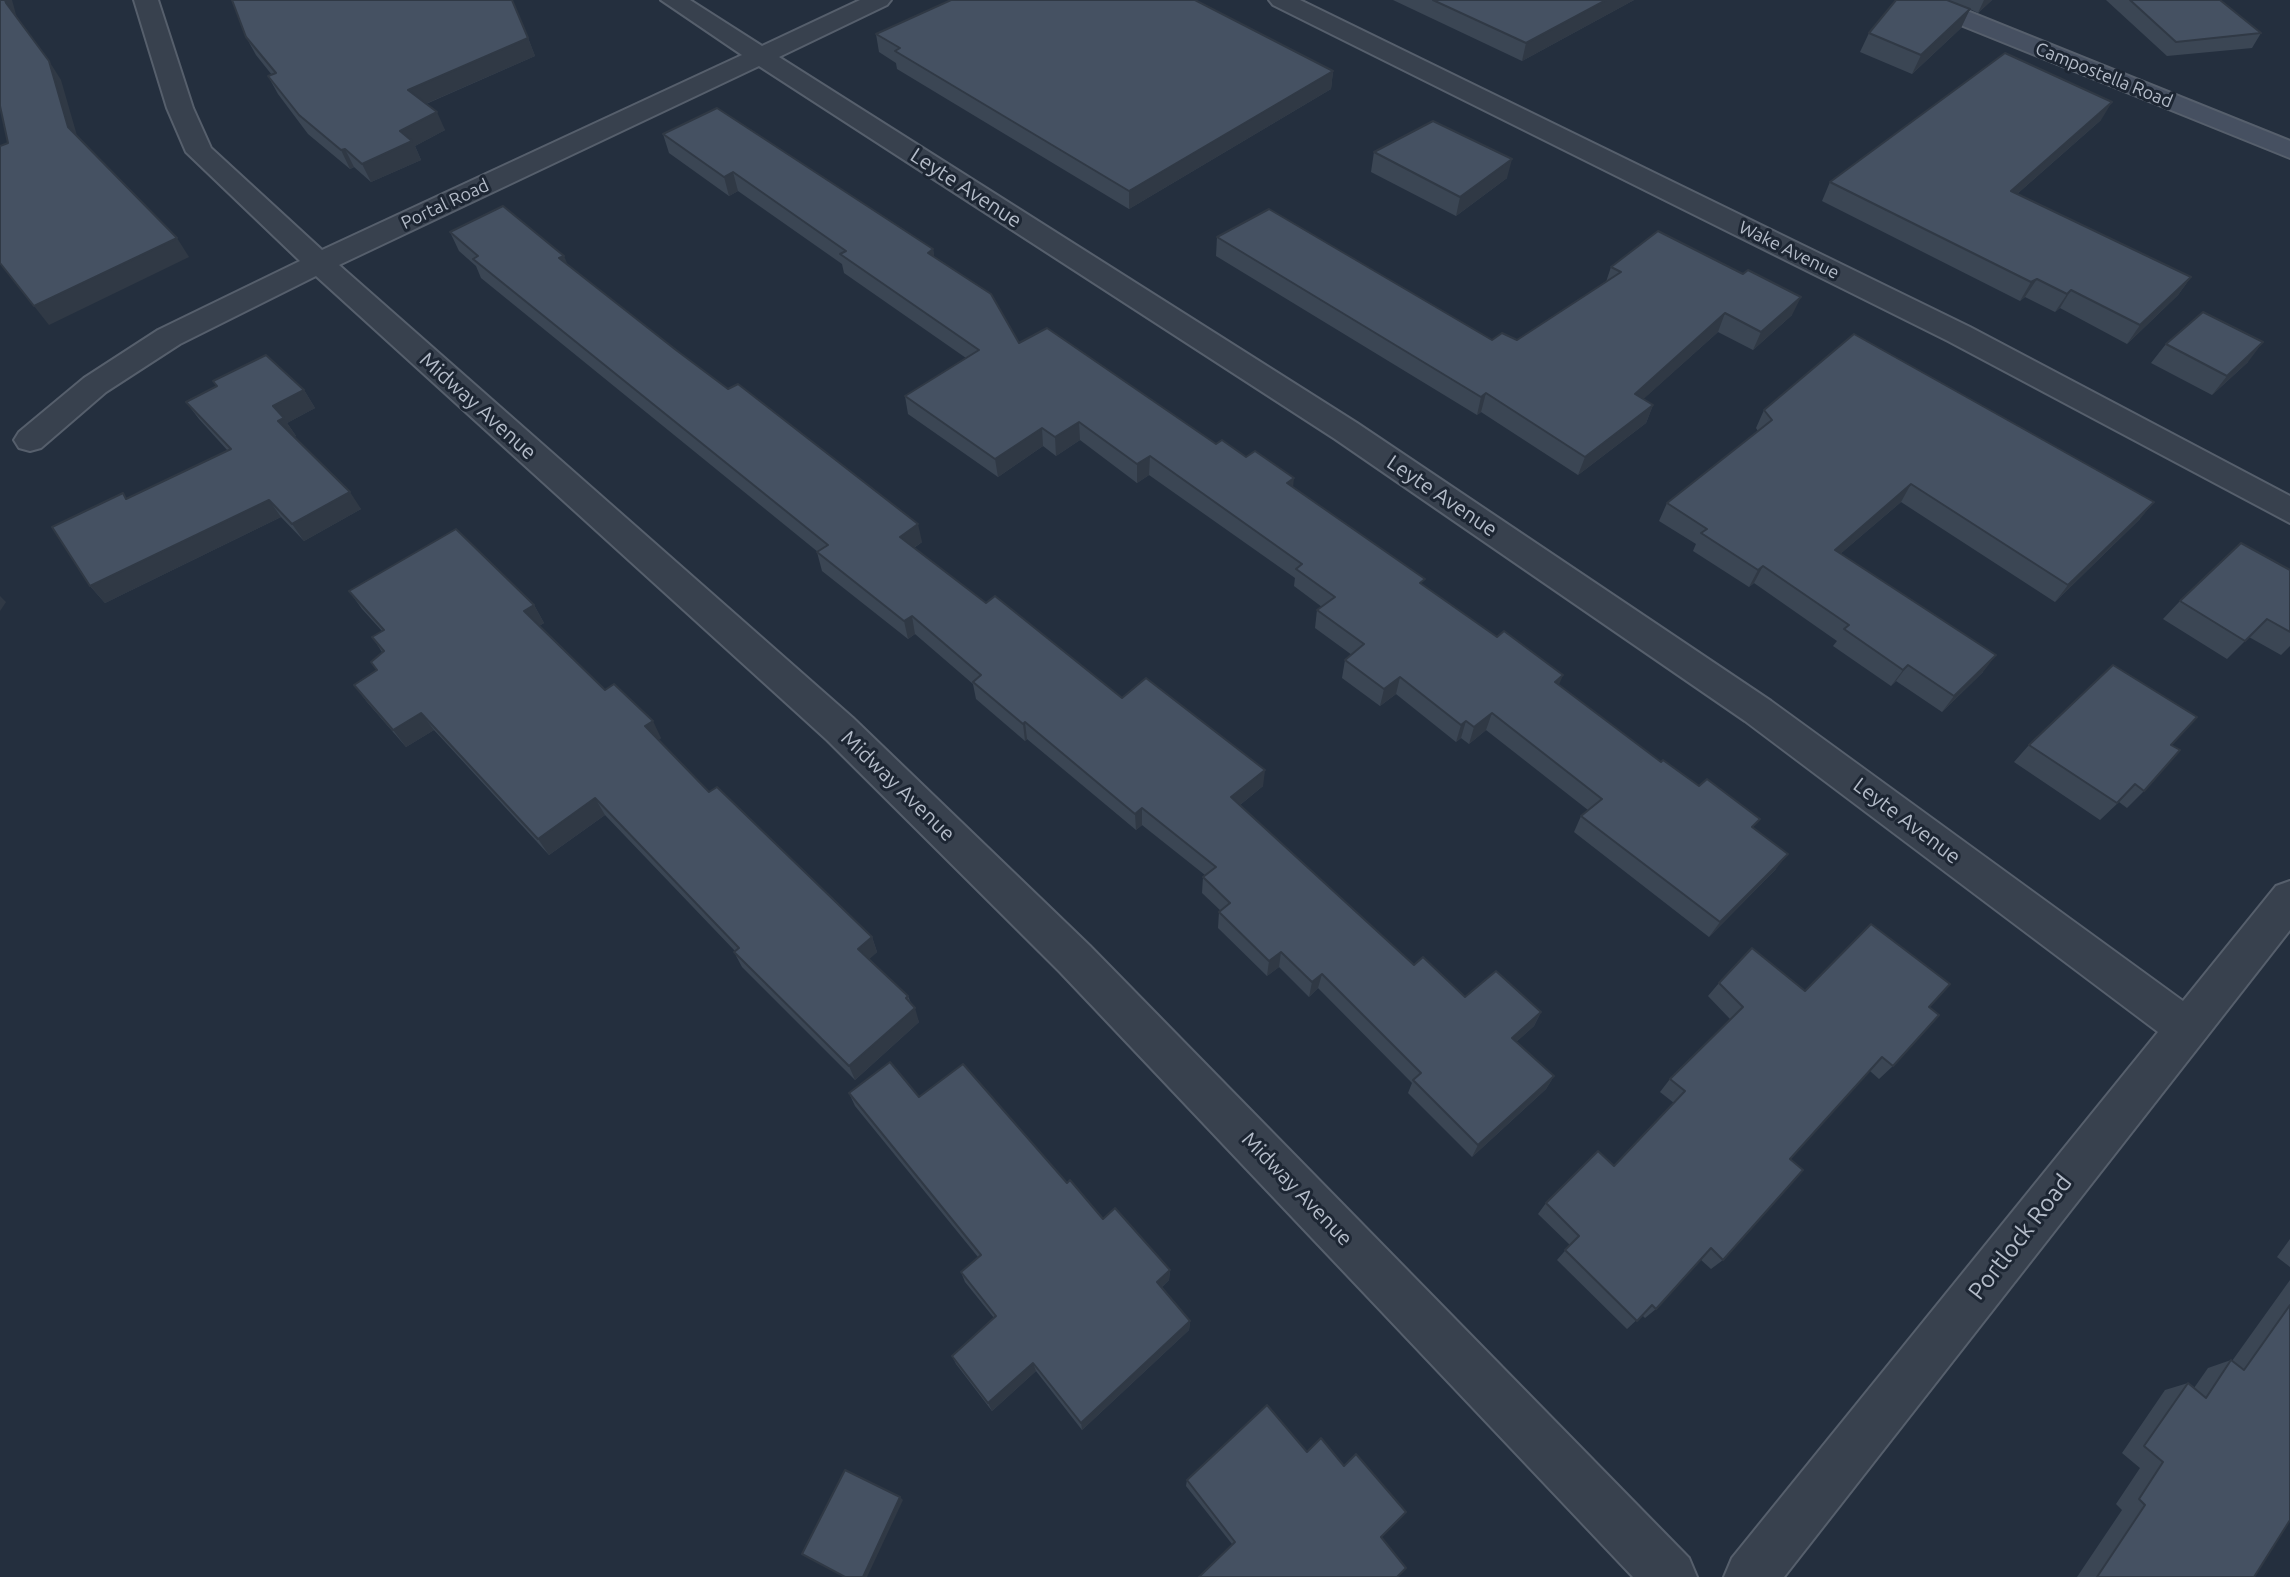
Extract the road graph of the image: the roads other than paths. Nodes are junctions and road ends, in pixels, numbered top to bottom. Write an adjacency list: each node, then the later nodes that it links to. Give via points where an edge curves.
1 (146, 0): 8 (street, Midway Avenue, via 180,108 200,152)
2 (673, 0): 6 (street, Leyte Avenue)
3 (879, 0): 6 (street, Portal Road)
4 (1281, 0): 10 (street, Wake Avenue, via 1959,334)
5 (1919, 0): 7 (main road, Campostella Road)
6 (760, 58): 8 (street, Portal Road); 12 (street, Leyte Avenue, via 1346,431 1747,703)
7 (2290, 150)
8 (318, 263): 9 (street, Portal Road, via 169,337 95,385); 13 (street, Midway Avenue, via 859,748 1075,959)
9 (30, 440)
10 (2290, 511)
11 (2290, 898): 12 (street, Portlock Road)
12 (2186, 1028): 14 (street, Portlock Road)
13 (1670, 1577)
14 (1751, 1577)

